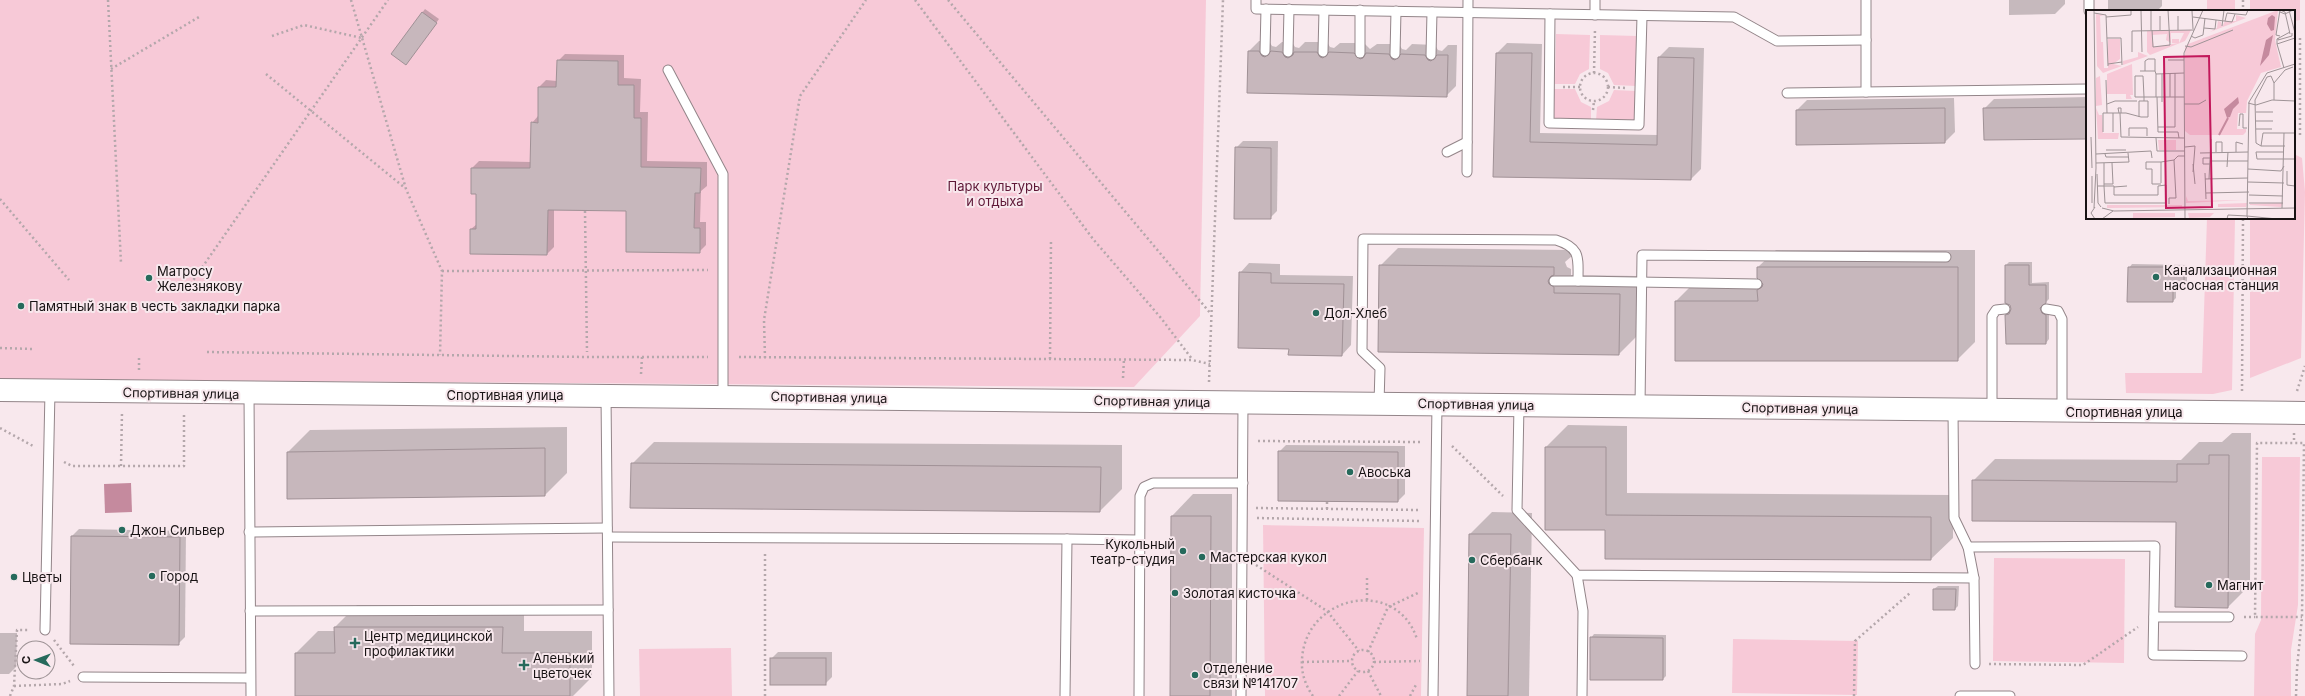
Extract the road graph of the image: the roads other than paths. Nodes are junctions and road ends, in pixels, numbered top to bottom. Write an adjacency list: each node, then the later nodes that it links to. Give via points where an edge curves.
1 (1256, 0): 5 (lane, via 1256,9)
2 (1468, 0): 11 (lane)
3 (1595, 0): 13 (lane)
4 (1866, 0): 15 (lane)
5 (1266, 9): 6 (lane); 16 (lane)
6 (1289, 9): 7 (lane); 17 (lane)
7 (1324, 10): 8 (lane); 18 (lane)
8 (1360, 10): 9 (lane); 19 (lane)
9 (1396, 11): 10 (lane); 20 (lane)
10 (1432, 12): 11 (lane); 21 (lane)
11 (1468, 12): 12 (lane); 26 (lane)
12 (1550, 14): 13 (lane); 14 (lane, via 1549,124 1639,126)
13 (1595, 15): 14 (lane)
14 (1642, 16): 15 (lane, via 1734,17 1777,41)
15 (1866, 40): 24 (lane)
16 (1265, 51)
17 (1288, 52)
18 (1323, 52)
19 (1360, 53)
20 (1395, 54)
21 (1431, 55)
22 (668, 70): 40 (lane, via 723,174)
23 (2086, 89): 24 (lane)
24 (1866, 92): 25 (lane)
25 (1787, 93)
26 (1467, 142): 27 (lane); 28 (lane)
27 (1447, 152)
28 (1467, 172)
29 (1946, 257): 32 (lane, via 1642,255)
30 (1554, 281): 31 (lane)
31 (1578, 281): 32 (lane); 42 (lane, via 1578,257 1570,245 1556,240 1363,239 1362,351 1380,368)
32 (1642, 282): 33 (lane); 45 (lane)
33 (1757, 284)
34 (2005, 309): 47 (lane, via 1996,310 1992,316)
35 (2046, 309): 48 (lane, via 2058,311 2062,319)
36 (0, 390): 37 (street, Спортивная улица)
37 (50, 391): 38 (street, Спортивная улица); 62 (lane)
38 (249, 393): 39 (street, Спортивная улица); 51 (lane)
39 (606, 395): 40 (street, Спортивная улица); 52 (lane)
40 (723, 396): 41 (street, Спортивная улица)
41 (1242, 403): 42 (street, Спортивная улица); 50 (lane)
42 (1379, 404): 43 (street, Спортивная улица)
43 (1437, 404): 44 (street, Спортивная улица); 72 (lane)
44 (1519, 405): 45 (street, Спортивная улица); 56 (lane, via 1517,510)
45 (1640, 406): 46 (street, Спортивная улица)
46 (1953, 410): 47 (street, Спортивная улица); 55 (lane, via 1954,518)
47 (1992, 411): 48 (street, Спортивная улица)
48 (2062, 411): 49 (street, Спортивная улица)
49 (2305, 413)
50 (1243, 483): 54 (lane, via 1153,483 1144,487 1140,496); 71 (lane)
51 (249, 532): 52 (lane); 59 (lane)
52 (607, 532): 53 (lane, via 765,538); 58 (lane)
53 (1067, 539): 54 (lane); 69 (lane)
54 (1139, 540): 70 (lane)
55 (1968, 547): 57 (lane); 60 (lane, via 2154,546)
56 (1577, 575): 57 (lane); 73 (lane, via 1583,611)
57 (1974, 578): 64 (lane)
58 (608, 610): 59 (lane); 68 (lane)
59 (250, 611): 66 (lane)
60 (2154, 617): 61 (lane); 63 (lane, via 2153,655)
61 (2229, 617)
62 (45, 630)
63 (2242, 656)
64 (1975, 664)
65 (83, 677): 66 (lane)
66 (250, 678): 67 (lane)
67 (250, 696)
68 (608, 696)
69 (1065, 696)
70 (1139, 696)
71 (1241, 696)
72 (1433, 696)
73 (1582, 696)
74 (1960, 696): 75 (lane)
75 (2010, 696)

